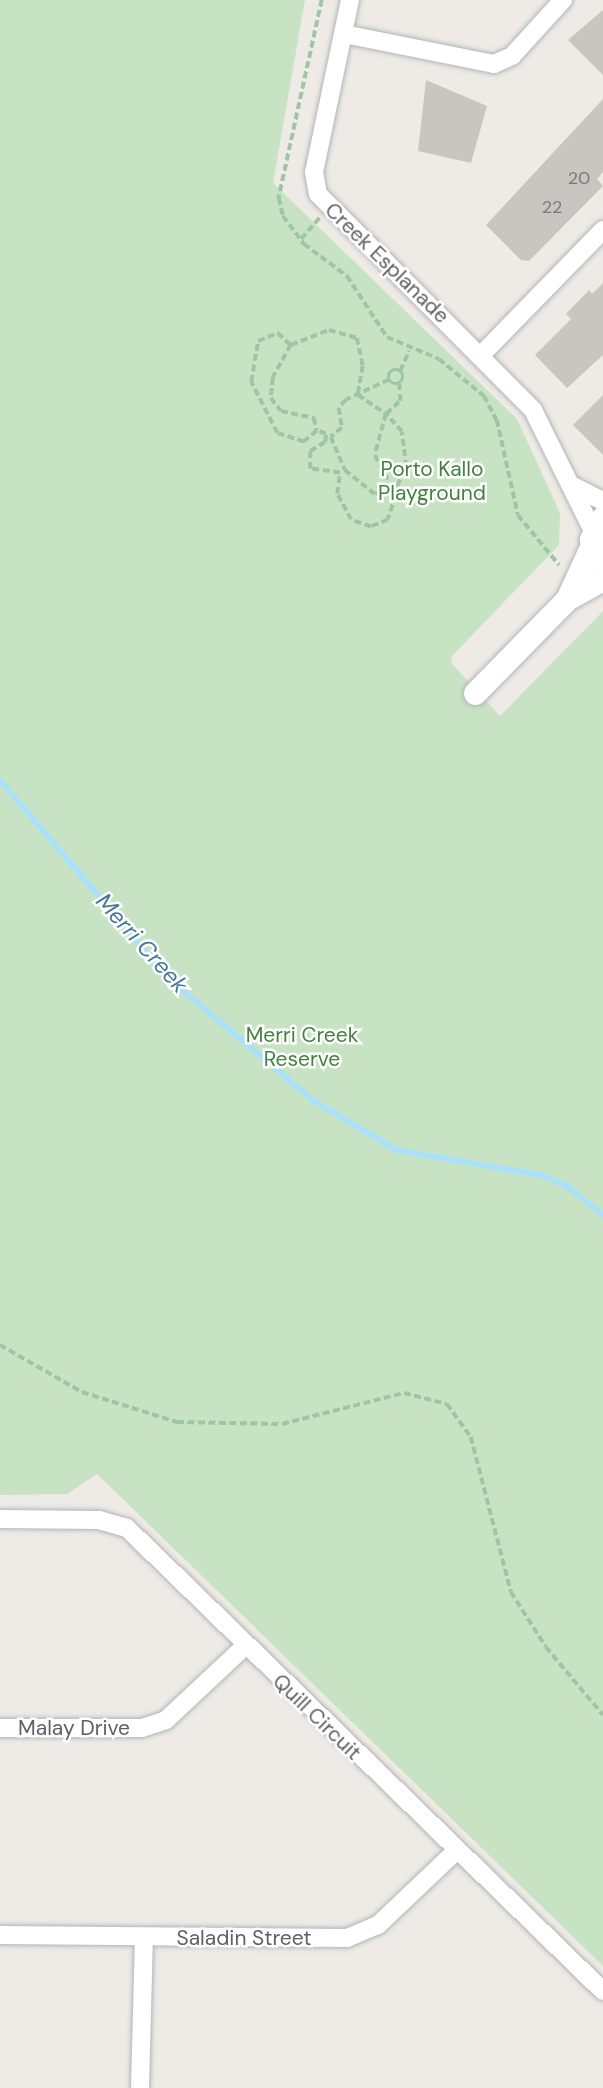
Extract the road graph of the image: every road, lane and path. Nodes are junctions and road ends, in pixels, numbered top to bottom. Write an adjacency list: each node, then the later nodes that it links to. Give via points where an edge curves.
1 (350, 0): 3 (street, Creek Esplanade)
2 (563, 0): 3 (street, via 512,56 494,64)
3 (344, 34): 4 (street, Creek Esplanade, via 314,172)
4 (327, 209): 6 (path); 9 (street, Creek Esplanade)
5 (603, 230): 9 (street)
6 (300, 239)
7 (291, 345): 13 (path, via 329,330 357,338 363,366); 15 (path, via 273,378 271,398 281,411 314,418); 15 (path, via 278,333 258,341 251,382 283,439 304,442)
8 (409, 350): 10 (path)
9 (483, 353): 20 (street, Creek Esplanade, via 549,432)
10 (400, 371): 11 (path, via 391,371); 12 (path)
11 (389, 380): 12 (path); 13 (path)
12 (399, 384): 14 (path, via 400,401)
13 (358, 396): 14 (path); 17 (path, via 339,408 342,428)
14 (386, 414): 21 (path, via 376,465); 21 (path, via 402,432 406,455 403,478)
15 (317, 431): 16 (path)
16 (326, 434): 17 (path); 19 (path, via 325,442 310,451 310,469)
17 (331, 437): 18 (path)
18 (345, 470): 19 (path); 21 (path, via 375,494)
19 (340, 473): 21 (path, via 337,494 362,526 387,520 396,505)
20 (575, 487): 22 (street); 23 (street, Creek Esplanade)
21 (392, 489)
22 (603, 501)
23 (598, 540): 25 (street)
24 (603, 579): 25 (street)
25 (567, 599): 26 (street)
26 (475, 692)
27 (0, 1345): 30 (path, via 82,1392 177,1422 282,1424 404,1393 447,1404 471,1437 511,1592 545,1647)
28 (0, 1519): 29 (street, Quill Circuit, via 120,1524)
29 (244, 1647): 31 (street, Malay Drive, via 166,1720 142,1728); 32 (street, Quill Circuit)
30 (603, 1715)
31 (0, 1728)
32 (456, 1851): 34 (street, Saladin Street, via 362,1935); 35 (street, Quill Circuit)
33 (0, 1936): 34 (street, Saladin Street)
34 (144, 1937): 36 (street)
35 (603, 1991)
36 (140, 2088)

